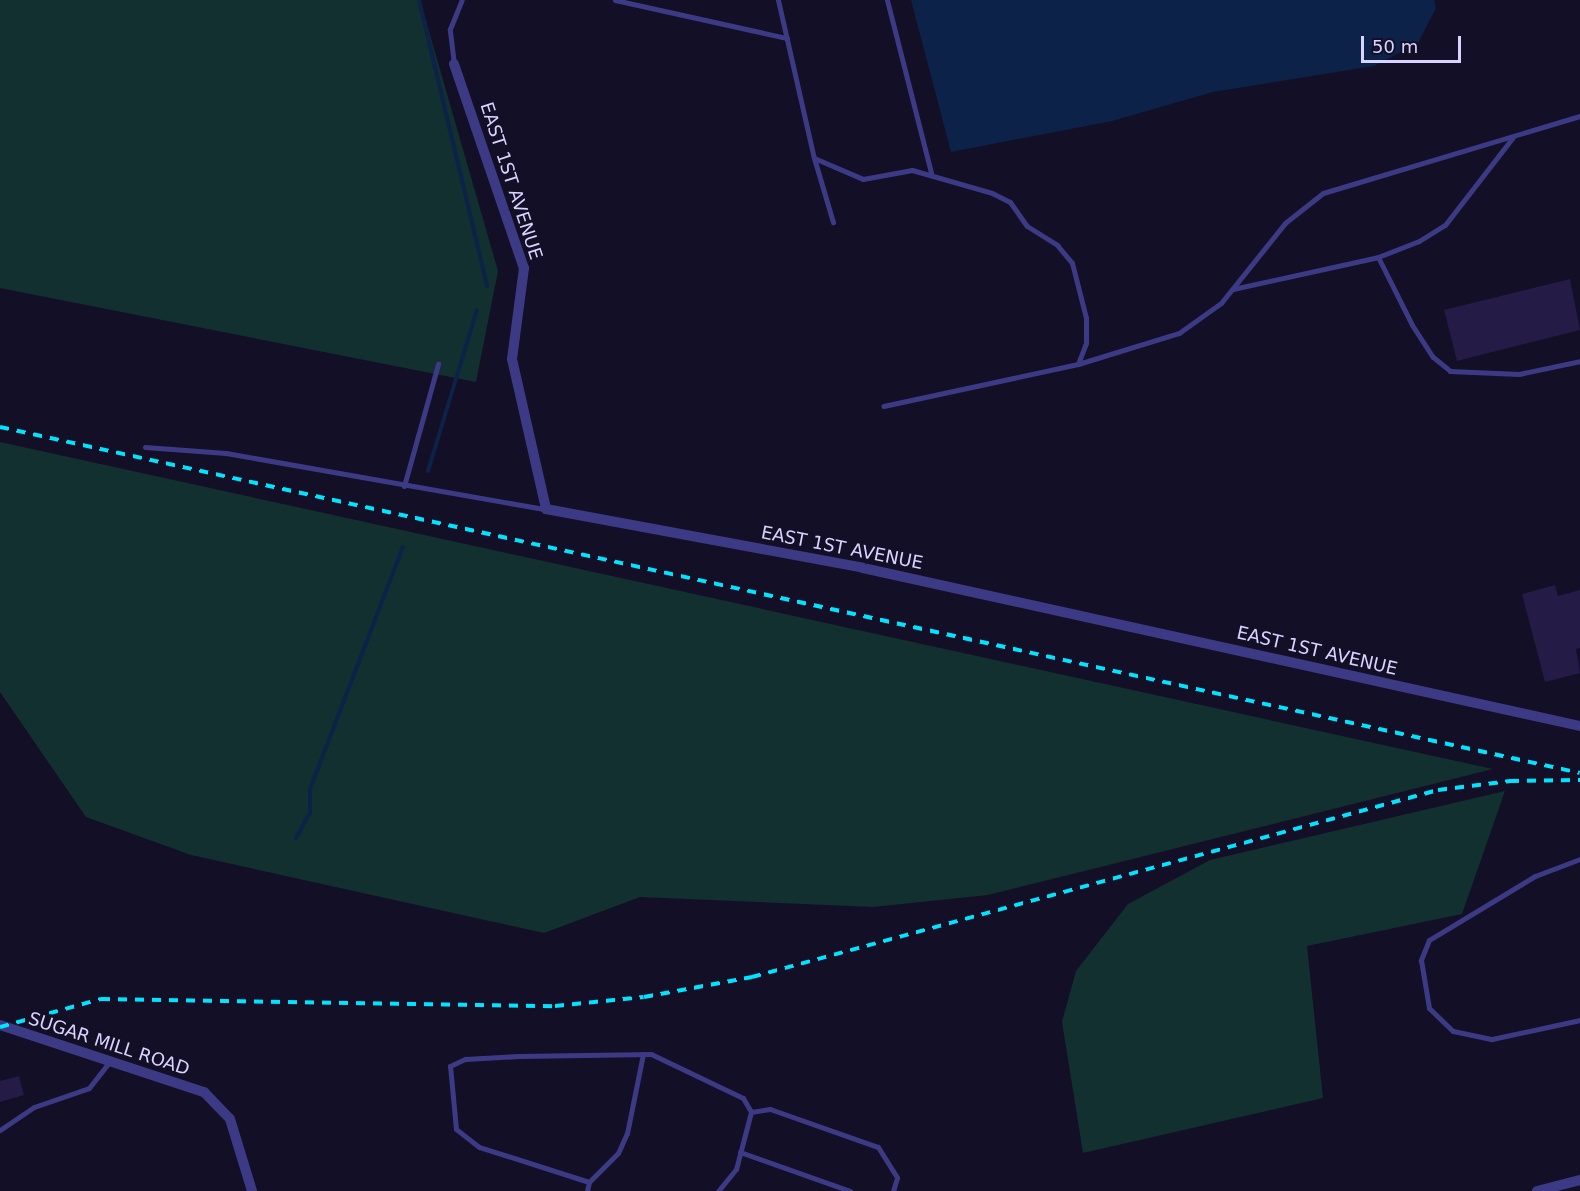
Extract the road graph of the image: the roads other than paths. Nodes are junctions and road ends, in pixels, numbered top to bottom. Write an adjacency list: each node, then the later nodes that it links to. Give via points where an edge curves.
1 (462, 0): 6 (lane, via 450,29)
2 (615, 0): 5 (lane)
3 (778, 0): 5 (lane)
4 (887, 0): 10 (lane)
5 (787, 38): 9 (lane)
6 (454, 64): 20 (street, EAST 1ST AVENUE, via 524,268 512,359)
7 (1580, 116): 8 (lane)
8 (1513, 137): 12 (lane, via 1445,225); 13 (lane, via 1323,193 1285,223)
9 (814, 158): 10 (lane, via 863,179 912,170); 11 (lane)
10 (931, 173): 16 (lane, via 1010,202 1027,226 1058,245 1072,263 1086,318 1086,344)
11 (833, 222)
12 (1378, 257): 13 (lane); 14 (lane, via 1412,325 1433,357 1450,371 1519,374)
13 (1233, 289): 16 (lane, via 1179,333)
14 (1580, 361)
15 (438, 364): 19 (lane)
16 (1078, 364): 17 (lane)
17 (883, 406)
18 (145, 447): 19 (lane, via 226,453)
19 (404, 486): 20 (lane)
20 (546, 509): 21 (street, EAST 1ST AVENUE, via 863,568)
21 (1580, 726)
22 (1580, 859): 23 (lane, via 1535,876 1429,940 1421,960 1429,1008 1453,1031 1492,1039)
23 (1580, 1020)
24 (0, 1025): 26 (street, SUGAR MILL ROAD)
25 (643, 1054): 27 (lane, via 681,1065 733,1092); 31 (lane, via 627,1133 618,1153); 31 (lane, via 465,1059 450,1066 456,1129 479,1147)
26 (111, 1059): 28 (lane, via 88,1088 34,1107); 32 (street, SUGAR MILL ROAD, via 204,1092 221,1106 237,1134)
27 (751, 1112): 29 (lane); 36 (lane, via 770,1109 878,1147 897,1178)
28 (0, 1130)
29 (740, 1152): 34 (lane, via 736,1169); 35 (lane)
30 (1580, 1180): 37 (street)
31 (589, 1182): 33 (lane)
32 (252, 1191)
33 (587, 1191)
34 (718, 1191)
35 (850, 1191)
36 (893, 1191)
37 (1537, 1191)

